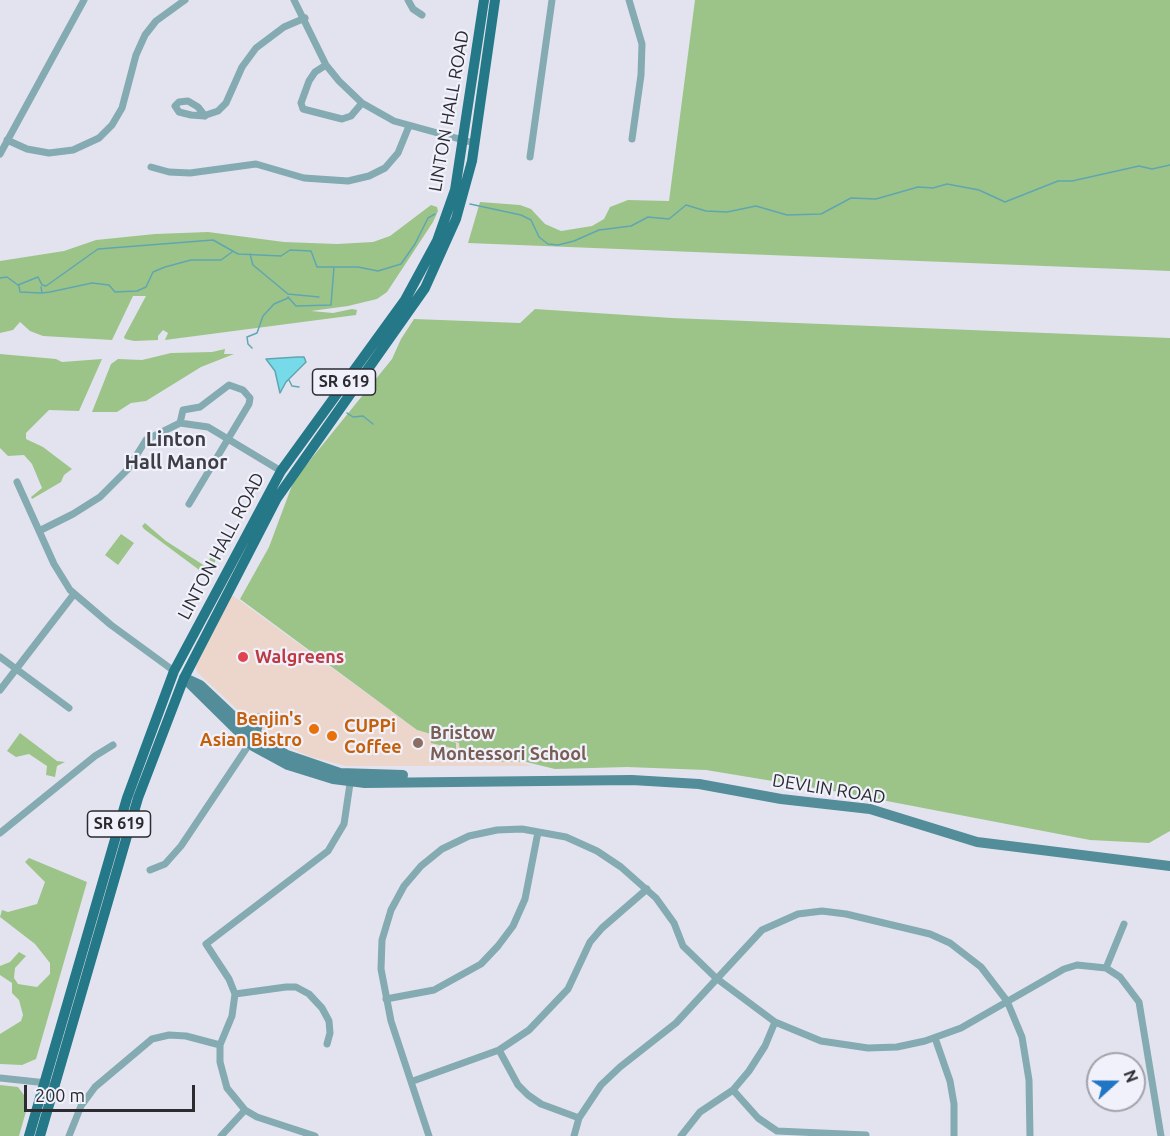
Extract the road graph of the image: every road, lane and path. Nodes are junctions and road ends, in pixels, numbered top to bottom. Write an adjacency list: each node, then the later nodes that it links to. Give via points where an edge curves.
1 (84, 0): 16 (street)
2 (185, 0): 16 (street, via 156,21 145,35 123,108 99,138 55,153 27,149)
3 (294, 0): 10 (street)
4 (408, 0): 9 (street)
5 (484, 0): 17 (main road, LINTON HALL ROAD / SR 619)
6 (495, 0): 17 (main road, LINTON HALL ROAD / SR 619)
7 (552, 0): 19 (street)
8 (629, 0): 15 (street, via 639,26 642,52)
9 (422, 15)
10 (305, 18): 11 (street); 13 (street, via 284,27 256,48 222,108)
11 (326, 64): 12 (street); 12 (street, via 309,81 301,103 303,109 342,119 351,116)
12 (362, 103): 14 (street)
13 (205, 116)
14 (409, 126): 17 (street); 20 (street, via 398,153 385,168 348,181 304,178 256,164 190,173)
15 (632, 139)
16 (7, 140): 18 (street)
17 (469, 141): 23 (main road, LINTON HALL ROAD / SR 619, via 429,257 405,300); 30 (main road, LINTON HALL ROAD / SR 619, via 470,172 456,219 426,288 277,498)
18 (0, 154)
19 (530, 157)
20 (152, 167)
21 (180, 423): 22 (street, via 199,423); 22 (street, via 183,410 200,407 226,386 235,385 248,394 250,401); 26 (street, via 146,441 128,469 100,497)
22 (228, 438): 23 (street); 25 (street)
23 (281, 471): 30 (main road, LINTON HALL ROAD / SR 619)
24 (17, 482): 26 (street)
25 (189, 504)
26 (39, 531): 27 (street)
27 (74, 594): 29 (street); 30 (street, via 111,626)
28 (0, 657): 29 (street)
29 (16, 670): 31 (street); 32 (street)
30 (179, 674): 33 (main road, DEVLIN ROAD, via 200,685); 34 (main road, DEVLIN ROAD); 55 (main road, LINTON HALL ROAD / SR 619)
31 (0, 690)
32 (69, 708)
33 (239, 723): 34 (main road, DEVLIN ROAD); 34 (main road, via 249,724 260,718)
34 (254, 741): 36 (main road, DEVLIN ROAD, via 297,768); 40 (street, via 176,854)
35 (113, 745): 38 (street)
36 (350, 778): 39 (main road, DEVLIN ROAD, via 510,775 550,780 666,781 870,809 977,842); 45 (street, via 344,824 328,851 206,944)
37 (538, 832): 41 (street, via 566,837 597,851); 46 (street, via 525,899 513,926 498,946 481,964 434,990); 46 (street, via 497,830 469,836 442,849 421,866 391,910 382,939)
38 (0, 833)
39 (1170, 867)
40 (150, 870)
41 (647, 889): 44 (street, via 665,910 684,946); 52 (street, via 590,942 568,989 554,1005 529,1030)
42 (1124, 924): 43 (street)
43 (1106, 968): 47 (street, via 1064,969); 71 (street, via 1131,988 1139,1002)
44 (716, 978): 47 (street, via 762,930 798,914 822,911 906,927 950,943 981,967); 48 (street); 58 (street, via 676,1023 620,1066)
45 (235, 994): 50 (street, via 296,987 309,994 328,1021); 51 (street, via 232,1016)
46 (386, 999): 54 (street)
47 (1007, 1001): 49 (street); 70 (street, via 1026,1058)
48 (776, 1022): 49 (street, via 821,1041 845,1046 897,1047); 56 (street, via 765,1046)
49 (935, 1038): 69 (street, via 950,1081)
50 (327, 1044)
51 (220, 1045): 57 (street, via 227,1088); 63 (street, via 178,1036 152,1039 95,1087 81,1106)
52 (500, 1050): 54 (street); 58 (street, via 518,1085 528,1095 540,1104)
53 (0, 1078): 55 (street)
54 (413, 1082): 66 (street)
55 (50, 1083): 61 (main road, LINTON HALL ROAD / SR 619); 62 (main road, LINTON HALL ROAD / SR 619)
56 (733, 1089): 59 (street); 68 (street, via 700,1112)
57 (245, 1110): 64 (street); 65 (street)
58 (579, 1118): 67 (street)
59 (776, 1133): 60 (street)
60 (867, 1135)
61 (29, 1136)
62 (40, 1136)
63 (69, 1136)
64 (221, 1136)
65 (315, 1136)
66 (429, 1136)
67 (574, 1136)
68 (681, 1136)
69 (954, 1136)
70 (1030, 1136)
71 (1161, 1136)

